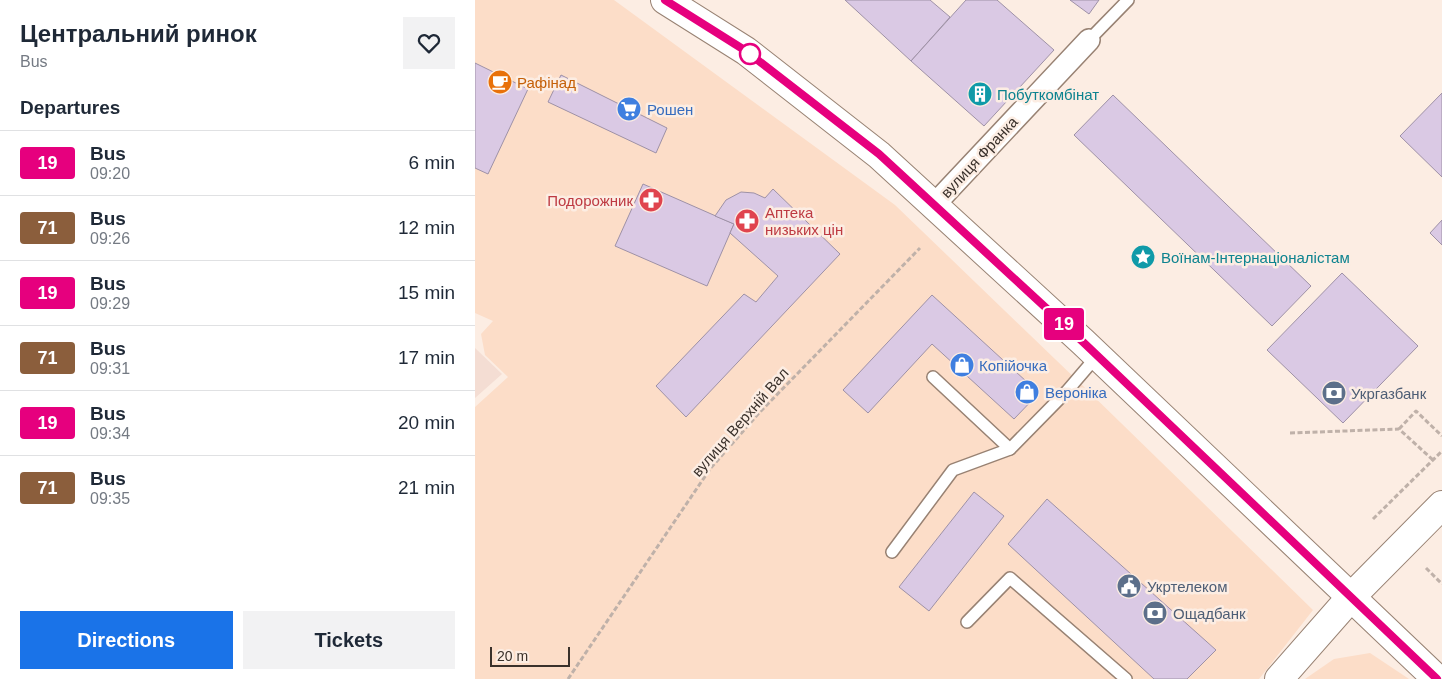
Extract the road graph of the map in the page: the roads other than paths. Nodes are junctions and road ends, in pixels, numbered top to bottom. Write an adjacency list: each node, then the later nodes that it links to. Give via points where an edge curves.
1 (665, 0): 4 (main road, via 746,51 879,154)
2 (1128, 0): 3 (lane, вулиця Франка)
3 (1089, 40): 4 (street, вулиця Франка)
4 (934, 205): 5 (main road)
5 (1097, 356): 7 (lane); 10 (main road)
6 (933, 377): 7 (lane)
7 (1010, 449): 9 (lane, via 953,470)
8 (1442, 504): 10 (main road)
9 (892, 552)
10 (1351, 597): 13 (main road); 14 (main road)
11 (967, 622): 12 (lane, via 1010,578)
12 (1126, 679)
13 (1279, 679)
14 (1437, 679)

